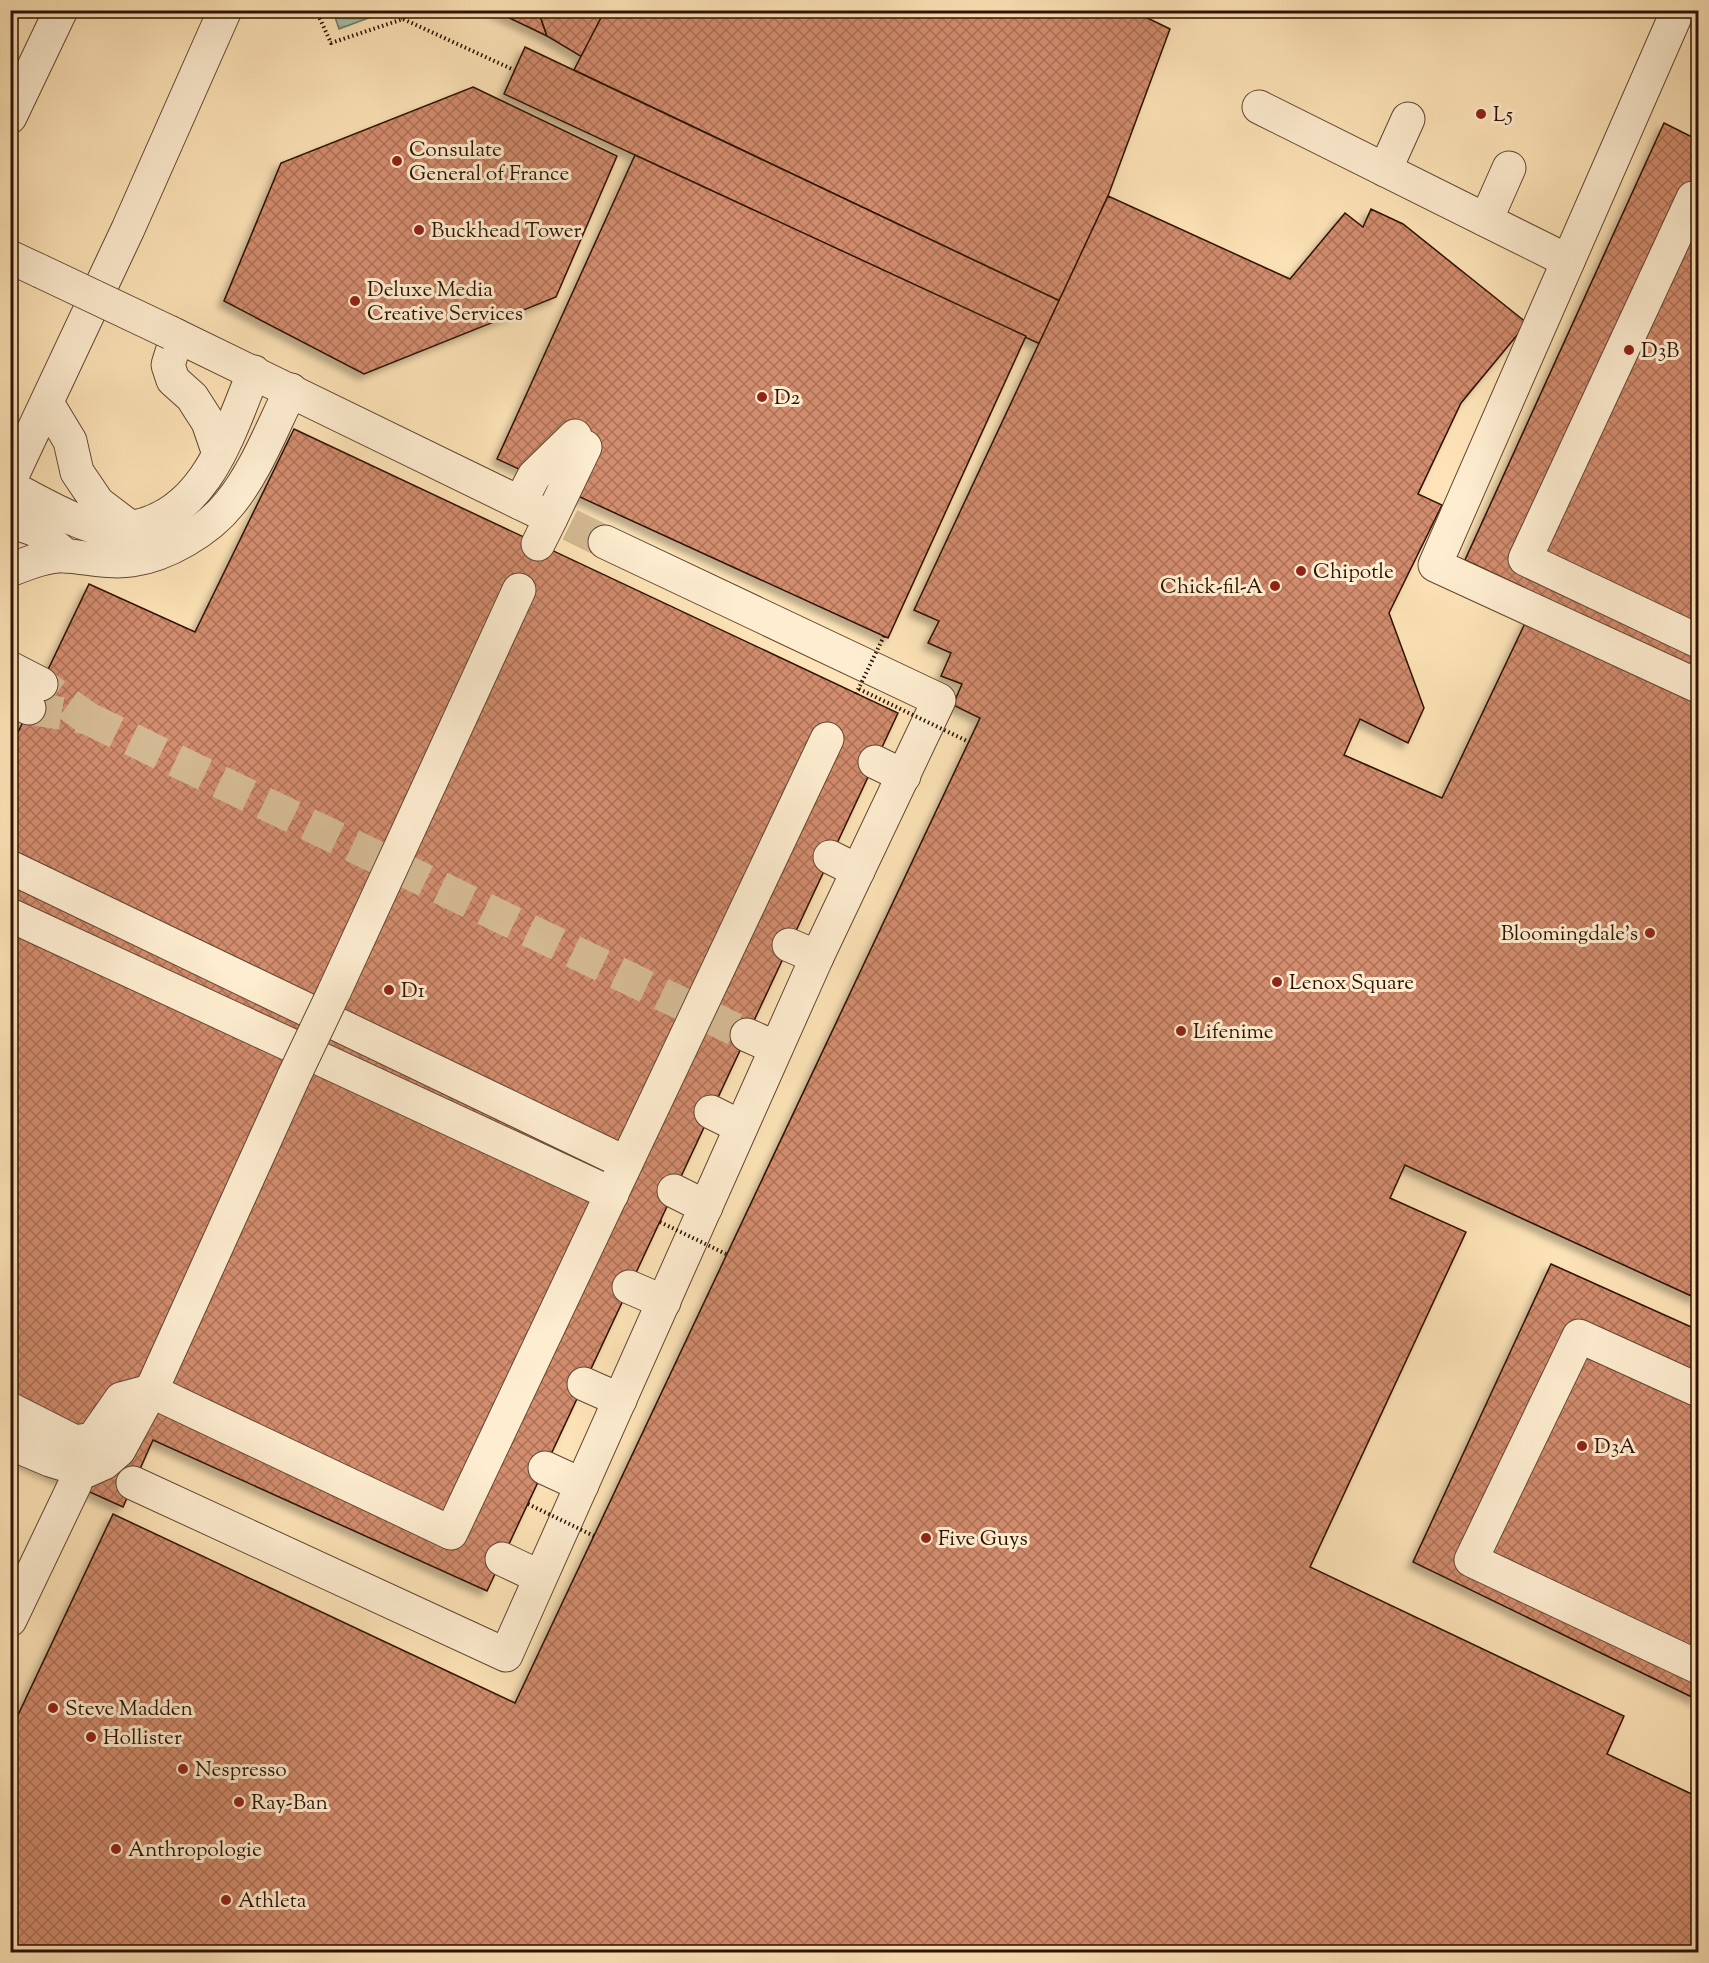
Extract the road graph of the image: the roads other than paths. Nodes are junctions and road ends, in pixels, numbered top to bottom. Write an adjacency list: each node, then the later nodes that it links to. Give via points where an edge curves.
1 (60, 10): 5 (street)
2 (225, 10): 16 (street)
3 (1678, 10): 12 (street)
4 (1259, 107): 8 (street)
5 (10, 117)
6 (1408, 119): 8 (street)
7 (1509, 168): 10 (street)
8 (1385, 170): 10 (street)
9 (1698, 201): 27 (street, via 1693,198 1525,559)
10 (1486, 220): 12 (street)
11 (10, 257): 13 (street, bridge)
12 (1568, 261): 29 (street, via 1435,565)
13 (174, 334): 14 (street); 17 (street, via 168,365 173,380 192,397 208,422)
14 (254, 372): 15 (street); 17 (street)
15 (291, 390): 20 (street); 24 (street, via 250,472 229,504 200,530 167,550 133,560 100,562)
16 (47, 403): 18 (street); 22 (street, via 70,441 77,472 98,502)
17 (219, 454): 22 (street, via 191,496 152,524)
18 (10, 480)
19 (10, 487): 22 (street, via 76,520 114,531)
20 (520, 503): 20 (street, via 534,476 580,442 544,531)
21 (10, 521): 24 (street, via 36,530)
22 (131, 528)
23 (605, 542): 33 (street, via 939,700)
24 (66, 556): 25 (street)
25 (10, 570)
26 (519, 590): 48 (street, bridge)
27 (1698, 641)
28 (10, 668): 30 (street)
29 (1698, 686)
30 (27, 697)
31 (827, 739): 40 (street)
32 (875, 762): 33 (street)
33 (904, 776): 37 (street, via 844,864 803,951)
34 (10, 867): 40 (street)
35 (10, 915): 42 (street)
36 (747, 1035): 37 (street)
37 (776, 1048): 39 (street)
38 (711, 1112): 39 (street)
39 (741, 1127): 43 (street)
40 (626, 1163): 42 (street)
41 (674, 1191): 43 (street)
42 (612, 1194): 48 (street, via 452,1533)
43 (706, 1207): 45 (street)
44 (629, 1287): 45 (street)
45 (664, 1302): 49 (street)
46 (584, 1384): 49 (street)
47 (1698, 1390): 59 (street, via 1579,1336 1471,1560)
48 (151, 1391): 50 (street, via 121,1399 93,1440 75,1442); 51 (street, via 119,1450 86,1471)
49 (620, 1400): 55 (street)
50 (10, 1409)
51 (10, 1443)
52 (545, 1468): 55 (street)
53 (134, 1483): 57 (street, via 506,1655)
54 (75, 1484): 58 (street)
55 (582, 1485): 57 (street)
56 (502, 1559): 57 (street)
57 (540, 1577)
58 (10, 1620)
59 (1698, 1667)

